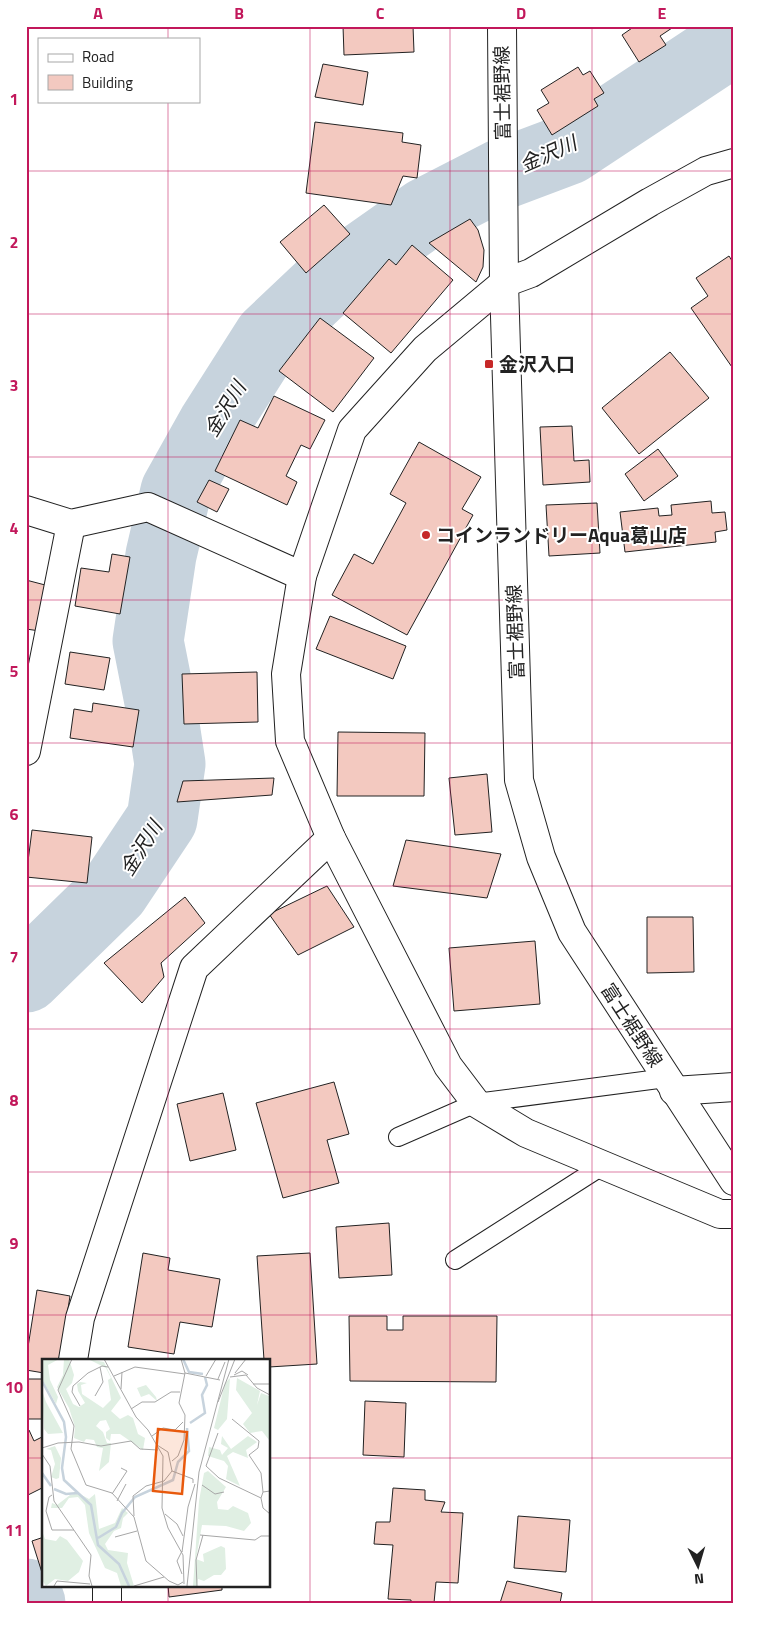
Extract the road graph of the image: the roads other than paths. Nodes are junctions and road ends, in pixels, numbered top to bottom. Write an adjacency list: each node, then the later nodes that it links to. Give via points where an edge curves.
1 (502, 26): 3 (street, 富士裾野線)
2 (734, 163): 3 (street, via 706,171 531,273)
3 (504, 283): 6 (street, via 425,349 352,430); 9 (street, 富士裾野線, via 519,780 540,857 572,932)
4 (26, 510): 5 (street)
5 (71, 524): 6 (street, via 148,507); 7 (street)
6 (302, 576): 8 (street, via 286,674 290,742)
7 (26, 751)
8 (331, 838): 11 (street, via 448,1066); 17 (street, via 194,968 80,1318)
9 (670, 1085): 10 (street); 11 (lane); 14 (street, 富士裾野線)
10 (734, 1087)
11 (476, 1104): 12 (lane); 13 (street, via 526,1134)
12 (398, 1137)
13 (602, 1166): 15 (street, via 720,1214); 16 (lane)
14 (734, 1182)
15 (734, 1214)
16 (456, 1260)
17 (73, 1359)
18 (107, 1586): 19 (street)
19 (107, 1603)

